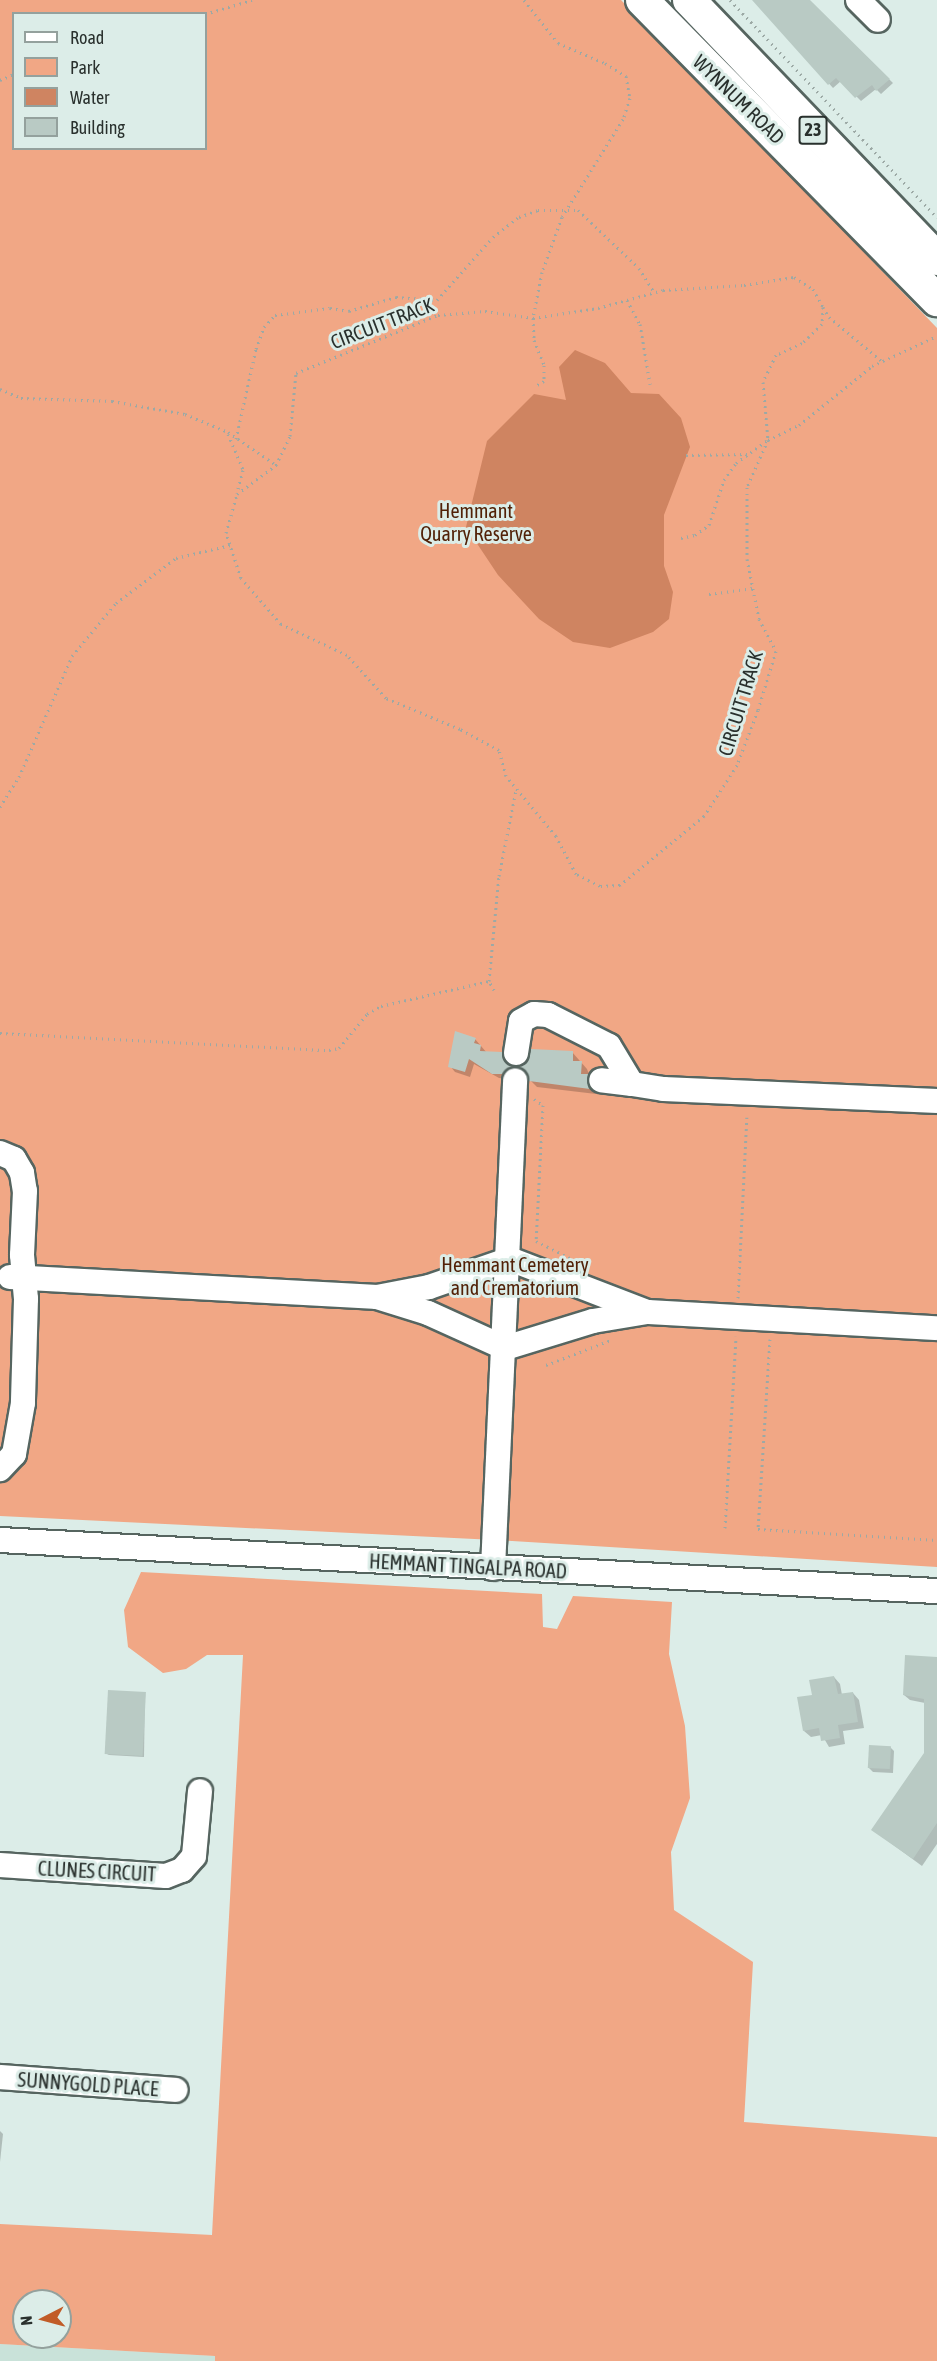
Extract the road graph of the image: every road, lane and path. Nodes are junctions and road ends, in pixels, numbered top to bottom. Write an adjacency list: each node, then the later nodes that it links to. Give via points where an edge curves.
1 (252, 0): 7 (path)
2 (524, 0): 9 (path, via 558,44 597,59 626,76 630,98 623,119)
3 (642, 0): 14 (main road, WYNNUM ROAD / 23)
4 (689, 0): 11 (main road, WYNNUM ROAD / 23)
5 (730, 0): 10 (path)
6 (858, 0): 8 (street)
7 (207, 13)
8 (879, 20)
9 (567, 209): 12 (path, via 578,210 639,267); 16 (path, via 542,272); 23 (path, via 538,210 519,217 493,237 437,300 396,297 349,311 330,308 275,315 264,327 256,349)
10 (937, 217)
11 (937, 259)
12 (654, 292): 13 (path, CIRCUIT TRACK); 15 (path, CIRCUIT TRACK, via 794,277 813,290)
13 (627, 300): 16 (path, CIRCUIT TRACK); 19 (path, via 639,324)
14 (937, 300)
15 (823, 307): 18 (path, via 829,317); 24 (path, CIRCUIT TRACK, via 822,324 802,343 776,355 763,382)
16 (533, 318): 20 (path, via 534,340 544,365 544,381); 27 (path, CIRCUIT TRACK, via 485,311 438,315 296,373 290,436)
17 (937, 336): 18 (path)
18 (884, 362): 24 (path, via 872,366 799,425)
19 (650, 384)
20 (537, 386)
21 (0, 389): 22 (path, via 21,398 112,401 184,414)
22 (228, 432): 23 (path); 28 (path, via 243,470)
23 (236, 439): 27 (path)
24 (768, 440): 25 (path); 31 (path, CIRCUIT TRACK, via 747,487 747,559)
25 (749, 453): 26 (path); 29 (path, via 724,480 709,525 695,535)
26 (686, 455)
27 (276, 465): 28 (path, CIRCUIT TRACK)
28 (237, 494): 30 (path, CIRCUIT TRACK, via 226,533)
29 (681, 538)
30 (230, 545): 33 (path, CIRCUIT TRACK, via 241,578 281,624 347,655 386,698 499,750); 34 (path, via 176,558 116,603 72,656 19,777)
31 (754, 588): 32 (path); 33 (path, CIRCUIT TRACK, via 759,619 776,651 737,765 704,816 647,865 620,885 600,886 576,874 556,836)
32 (710, 594)
33 (516, 790): 35 (path, via 499,876)
34 (0, 807)
35 (489, 981): 36 (path); 37 (path, via 381,1006 367,1014 339,1048 328,1050)
36 (494, 990)
37 (0, 1032)
38 (516, 1053): 40 (street, via 521,1021 534,1014 548,1015 609,1046)
39 (601, 1080): 40 (street)
40 (632, 1084): 42 (street, via 664,1089)
41 (515, 1088): 45 (street); 46 (path, via 543,1105 536,1241)
42 (937, 1101)
43 (747, 1117): 52 (path)
44 (0, 1153): 47 (street, via 14,1159 22,1173)
45 (510, 1259): 48 (street); 49 (street); 65 (street)
46 (578, 1262)
47 (17, 1277): 50 (street); 67 (street, via 23,1403 14,1454)
48 (429, 1287): 50 (street); 55 (street)
49 (594, 1295): 54 (street); 56 (street)
50 (377, 1297): 55 (street)
51 (727, 1298): 52 (path)
52 (738, 1299): 53 (path)
53 (749, 1299)
54 (647, 1312): 56 (street); 57 (street)
55 (428, 1313): 65 (street)
56 (593, 1321): 65 (street)
57 (937, 1328)
58 (724, 1334): 59 (path)
59 (736, 1334): 60 (path); 68 (path)
60 (748, 1335)
61 (759, 1336): 62 (path)
62 (770, 1336): 64 (path); 70 (path, via 758,1529)
63 (620, 1337): 66 (path)
64 (782, 1337)
65 (505, 1348): 71 (street)
66 (546, 1365)
67 (0, 1469)
68 (725, 1528)
69 (0, 1540): 71 (street, HEMMANT TINGALPA ROAD)
70 (937, 1540)
71 (493, 1568): 72 (street, HEMMANT TINGALPA ROAD)
72 (937, 1591)
73 (200, 1791): 74 (street, CLUNES CIRCUIT, via 195,1848 182,1870 166,1875)
74 (0, 1866)
75 (0, 2077): 76 (street, SUNNYGOLD PLACE)
76 (176, 2090)

